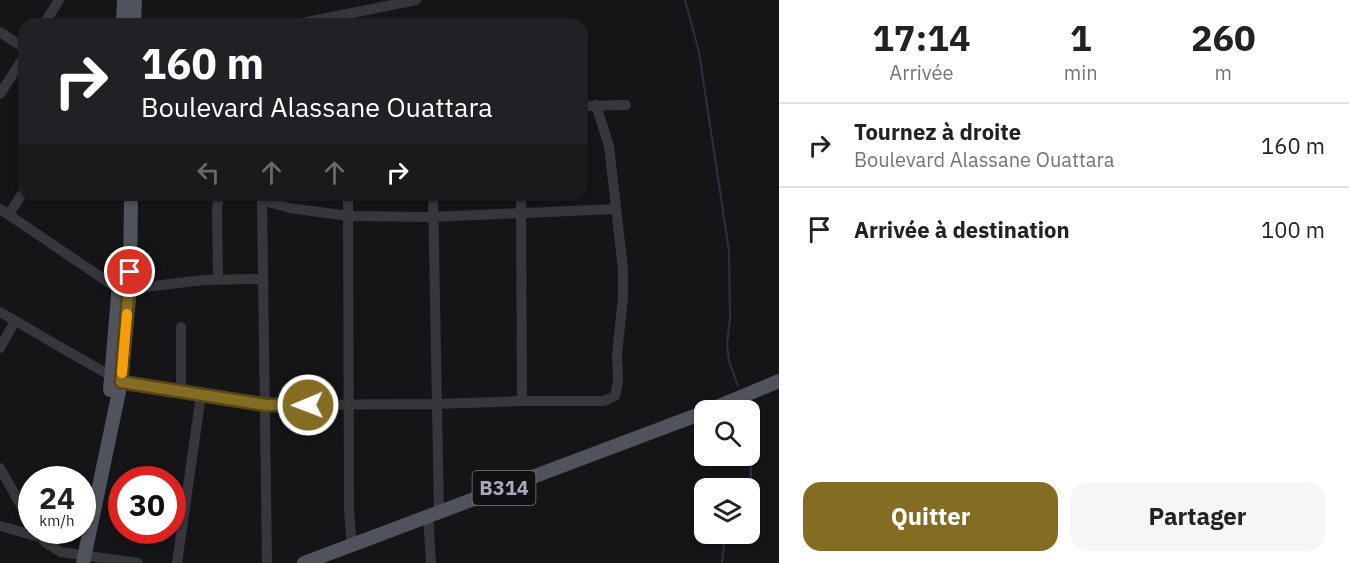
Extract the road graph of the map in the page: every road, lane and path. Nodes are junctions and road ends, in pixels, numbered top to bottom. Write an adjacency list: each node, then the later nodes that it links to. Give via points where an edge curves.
1 (59, 0): 5 (street)
2 (124, 0): 6 (main road)
3 (135, 0): 7 (main road)
4 (416, 0): 8 (street)
5 (48, 18)
6 (123, 18)
7 (134, 18)
8 (327, 18)
9 (0, 32): 10 (street)
10 (18, 44)
11 (18, 66): 12 (street)
12 (0, 94)
13 (596, 105): 14 (street); 15 (street); 25 (street, via 609,146)
14 (626, 105)
15 (588, 106)
16 (18, 197): 26 (street)
17 (122, 201): 32 (main road)
18 (131, 201): 32 (main road)
19 (218, 201): 31 (street)
20 (260, 201): 30 (street)
21 (271, 201): 28 (street, via 290,208)
22 (348, 201): 28 (street)
23 (433, 201): 29 (street)
24 (521, 201): 27 (street)
25 (615, 209): 27 (street); 42 (street, via 623,298 615,396 604,401)
26 (4, 212): 32 (street)
27 (521, 212): 29 (street); 42 (street)
28 (348, 216): 29 (street); 43 (street)
29 (432, 217): 44 (street)
30 (263, 279): 31 (street); 45 (street)
31 (218, 280): 32 (street)
32 (125, 289): 37 (main road)
33 (0, 312): 34 (street)
34 (15, 321): 36 (street); 37 (street)
35 (181, 327): 39 (street)
36 (0, 348)
37 (117, 381): 39 (street); 54 (main road)
38 (779, 381): 41 (main road, B314)
39 (181, 392): 40 (street)
40 (201, 395): 45 (street); 56 (street)
41 (733, 400)
42 (522, 401): 44 (street)
43 (349, 404): 44 (street); 45 (street); 53 (street)
44 (436, 404): 49 (street)
45 (266, 405): 57 (street)
46 (694, 416): 49 (main road, B314)
47 (0, 468): 48 (street)
48 (18, 500)
49 (434, 514): 53 (main road, B314); 59 (street)
50 (0, 526): 51 (street)
51 (18, 530)
52 (48, 544): 54 (street)
53 (352, 546): 58 (main road, B314)
54 (80, 559): 55 (street)
55 (138, 563)
56 (177, 563)
57 (267, 563)
58 (304, 563)
59 (431, 563)

